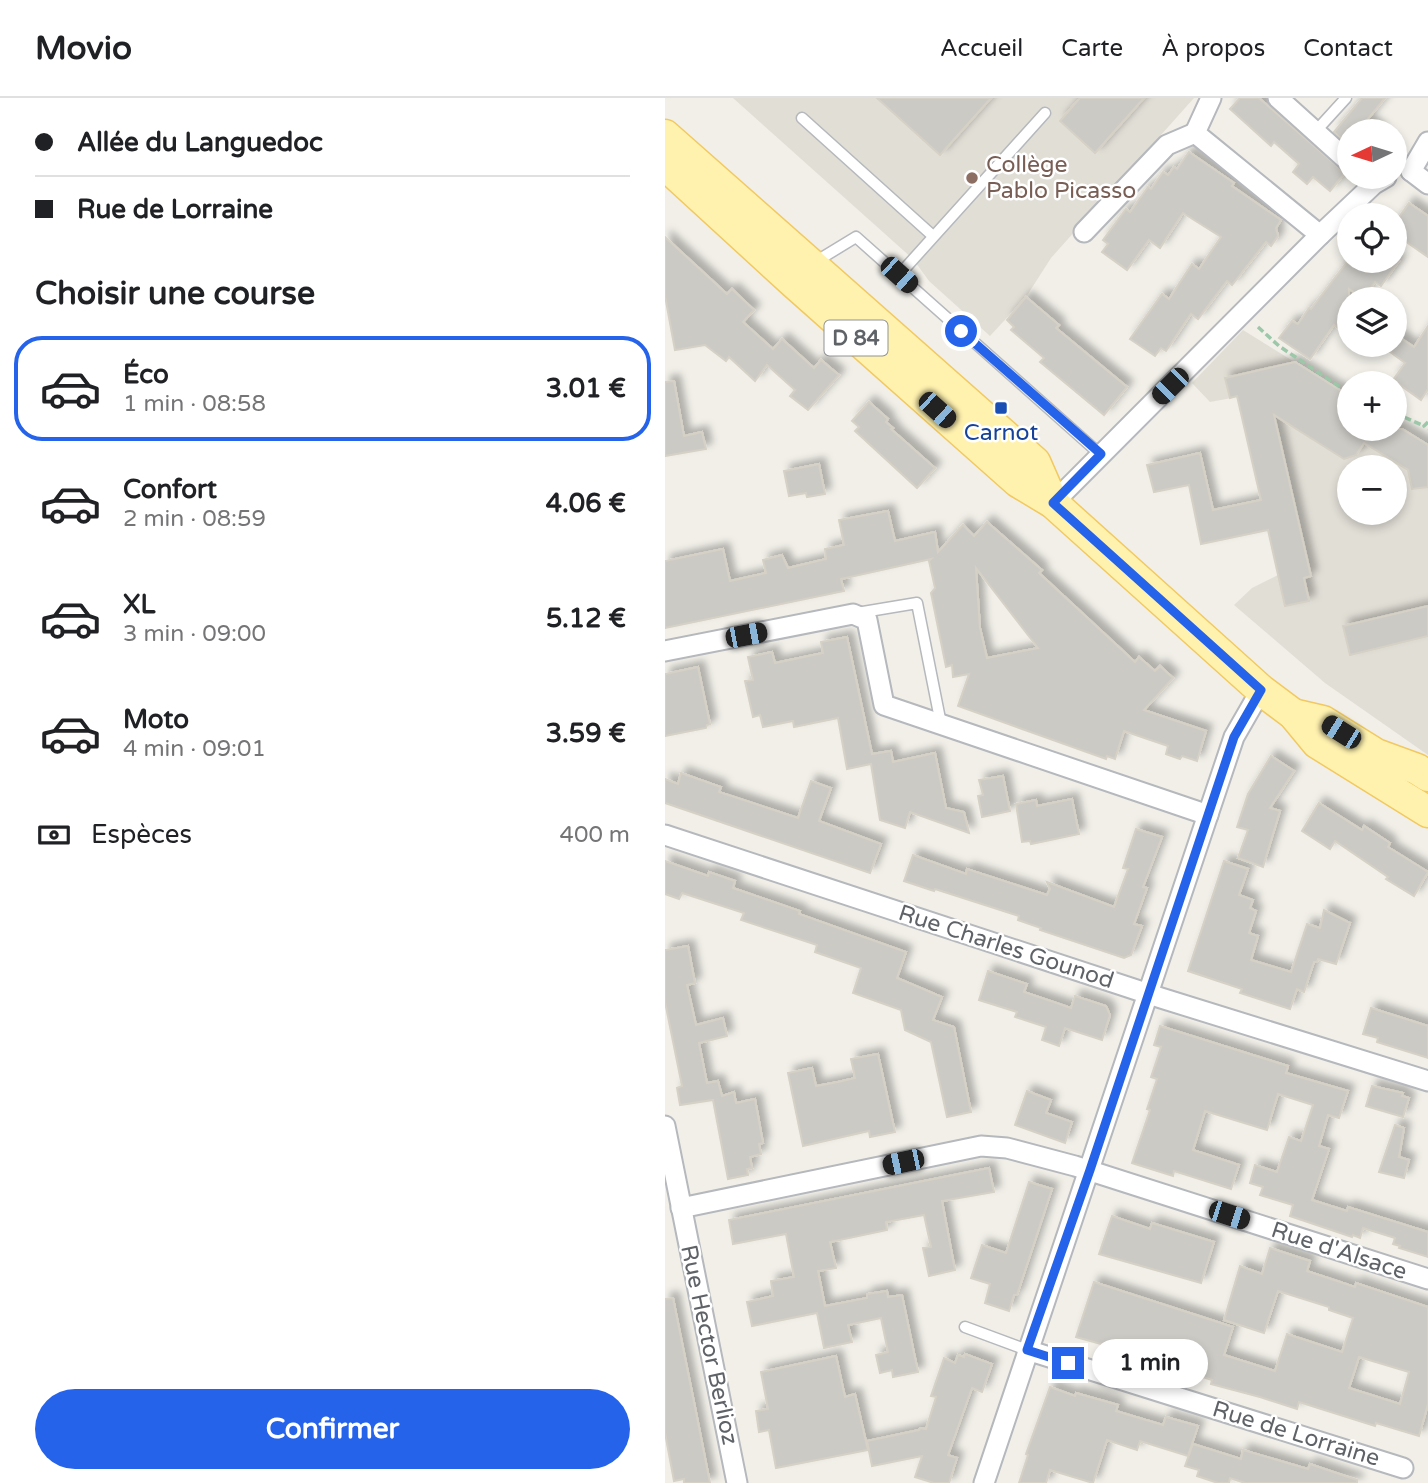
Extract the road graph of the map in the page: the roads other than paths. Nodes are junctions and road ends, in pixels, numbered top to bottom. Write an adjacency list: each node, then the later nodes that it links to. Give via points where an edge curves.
1 (1211, 98): 7 (street)
2 (1277, 98): 6 (street)
3 (1346, 98): 6 (lane)
4 (1045, 113): 18 (lane)
5 (802, 118): 18 (lane)
6 (1315, 132): 10 (street)
7 (1195, 133): 16 (street, via 1167,145); 17 (street)
8 (665, 135): 19 (main road, D 84)
9 (1428, 142): 12 (street)
10 (1337, 151)
11 (665, 165): 22 (main road, D 84, via 1018,482)
12 (1407, 167)
13 (1407, 174): 14 (street)
14 (1428, 184)
15 (1365, 189): 17 (street)
16 (1084, 232)
17 (1320, 235): 21 (street)
18 (933, 236): 20 (lane)
19 (812, 264): 20 (lane, via 856,237); 22 (main road, D 84, via 1035,462)
20 (899, 275): 21 (lane)
21 (1101, 454): 22 (street)
22 (1053, 503): 25 (main road, D 84)
23 (853, 614): 24 (street); 27 (street, via 867,620 884,705); 27 (lane, via 917,603)
24 (665, 651)
25 (1261, 690): 26 (main road, D 84); 30 (street, via 1237,730)
26 (1293, 714): 28 (main road, D 84, via 1323,721 1376,754); 29 (main road, D 84, via 1317,743)
27 (941, 725): 30 (street)
28 (1428, 776)
29 (1428, 812)
30 (1208, 815): 32 (street)
31 (665, 835): 32 (street, Rue Charles Gounod)
32 (1148, 993): 33 (street, Rue Charles Gounod); 35 (street)
33 (1428, 1080)
34 (665, 1126): 36 (street, Rue Hector Berlioz)
35 (1090, 1170): 36 (street, Rue d'Alsace, via 1007,1148 981,1146); 37 (street, Rue d'Alsace); 39 (street)
36 (677, 1209): 41 (street, Rue Hector Berlioz)
37 (1428, 1279)
38 (965, 1327): 39 (lane)
39 (1027, 1350): 40 (street, Rue de Lorraine); 42 (street)
40 (1403, 1468)
41 (737, 1483)
42 (984, 1483)

